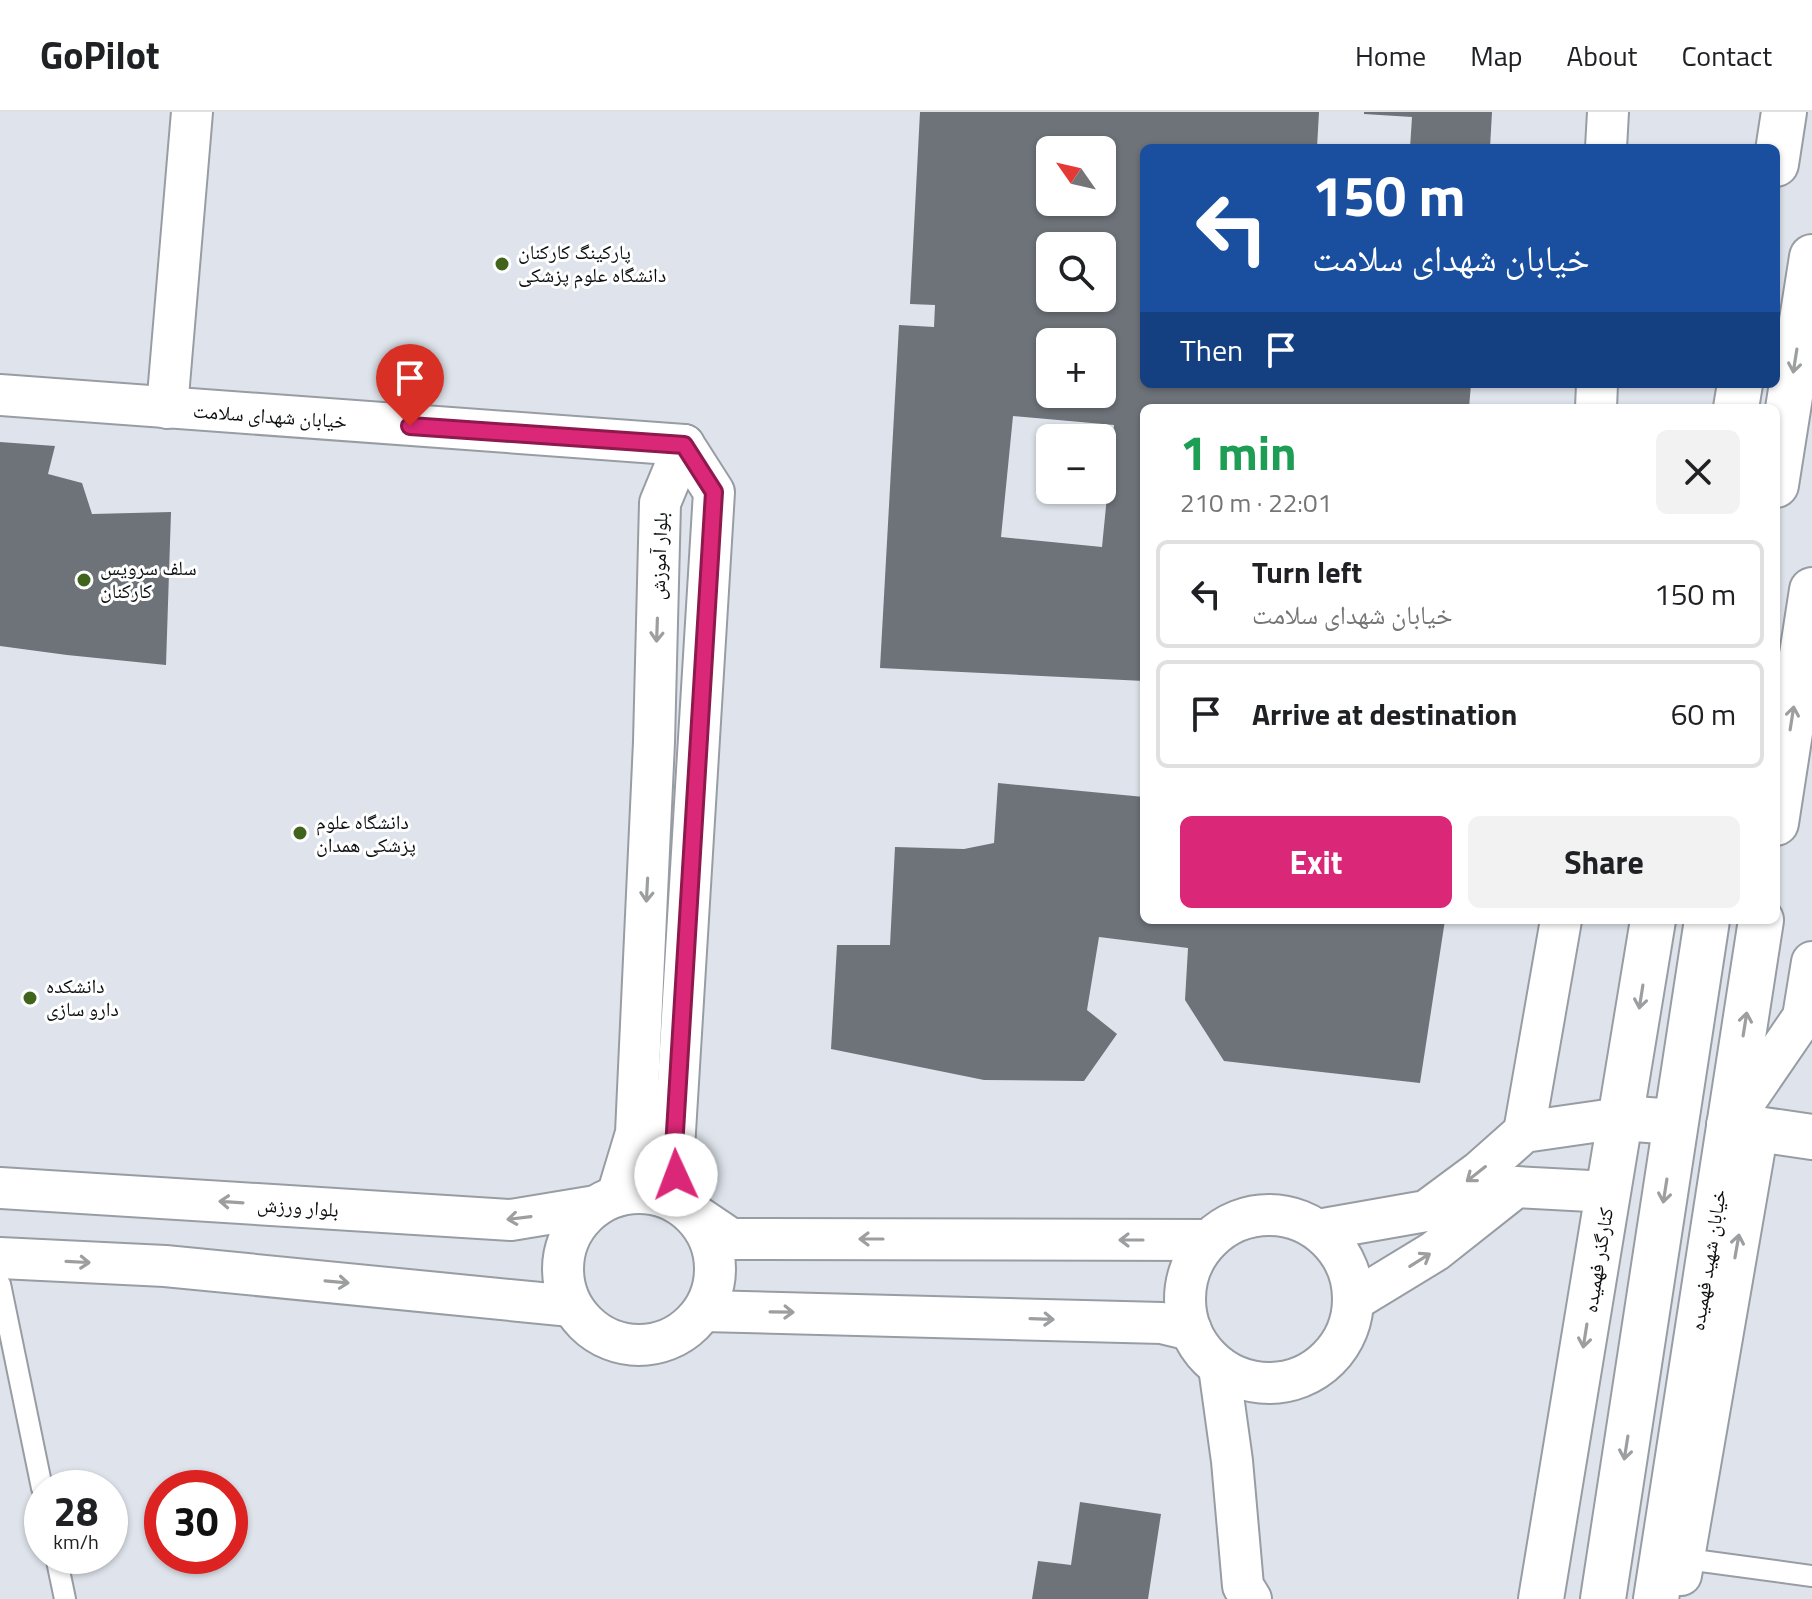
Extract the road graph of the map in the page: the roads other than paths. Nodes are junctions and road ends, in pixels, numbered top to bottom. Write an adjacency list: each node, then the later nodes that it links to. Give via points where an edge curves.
1 (192, 112): 8 (street)
2 (1608, 112): 4 (street)
3 (1784, 112): 5 (main road)
4 (1606, 144)
5 (1779, 144)
6 (1812, 257): 10 (main road, one-way to 10)
7 (0, 395): 8 (street, خیابان شهدای سلامت)
8 (167, 408): 9 (street, خیابان شهدای سلامت)
9 (684, 445): 12 (street, بلوار آموزش, one-way to 12, via 660,503); 13 (street, via 714,492)
10 (1780, 460)
11 (1812, 590): 14 (main road, one-way to 11)
12 (654, 742): 13 (street); 27 (street, بلوار آموزش, one-way to 27, via 636,1133)
13 (698, 746): 28 (street, via 674,1148)
14 (1780, 797)
15 (1560, 924): 23 (street)
16 (1652, 924): 20 (main road, کنارگذر فهمیده, one-way to 20)
17 (1706, 924): 21 (main road)
18 (1761, 924): 22 (main road, خیابان شهید فهمیده, one-way to 18)
19 (1812, 962): 22 (street, via 1803,1017)
20 (1621, 1118): 21 (main road); 23 (street); 26 (main road, کنارگذر فهمیده)
21 (1675, 1122): 45 (main road, one-way to 45)
22 (1743, 1127): 24 (main road); 39 (main road, خیابان شهید فهمیده, one-way to 22)
23 (1524, 1132): 29 (street, one-way to 29, via 1426,1211)
24 (1812, 1137)
25 (0, 1188): 27 (street, بلوار ورزش, one-way to 25, via 511,1220)
26 (1609, 1192): 33 (street, one-way to 26, via 1435,1251 1516,1187); 44 (main road, کنارگذر فهمیده, one-way to 44)
27 (606, 1201): 28 (street, via 640,1192); 34 (street, via 579,1221 568,1241 564,1285)
28 (684, 1207): 30 (street, one-way to 28, via 731,1239); 35 (street, via 704,1228 713,1248 713,1291)
29 (1318, 1230): 30 (street, via 1274,1214 1250,1216); 33 (street, via 1338,1249 1350,1274)
30 (1209, 1240): 36 (street, via 1194,1259 1186,1282)
31 (0, 1258): 34 (street, one-way to 34, via 165,1266)
32 (0, 1284): 38 (lane)
33 (1353, 1301): 37 (street, via 1349,1327 1336,1350 1305,1374 1268,1383 1242,1379)
34 (571, 1306): 35 (street, via 588,1327 611,1341 636,1346 662,1343 686,1330)
35 (704, 1311): 36 (street, one-way to 36, via 1162,1323)
36 (1191, 1330): 37 (street)
37 (1219, 1367): 43 (street, via 1243,1586)
38 (38, 1470)
39 (1673, 1558): 41 (lane); 46 (main road, خیابان شهید فهمیده); 47 (street)
40 (60, 1574): 42 (lane)
41 (1812, 1576)
42 (65, 1599)
43 (1251, 1599)
44 (1541, 1599)
45 (1603, 1599)
46 (1656, 1599)
47 (1677, 1599)

